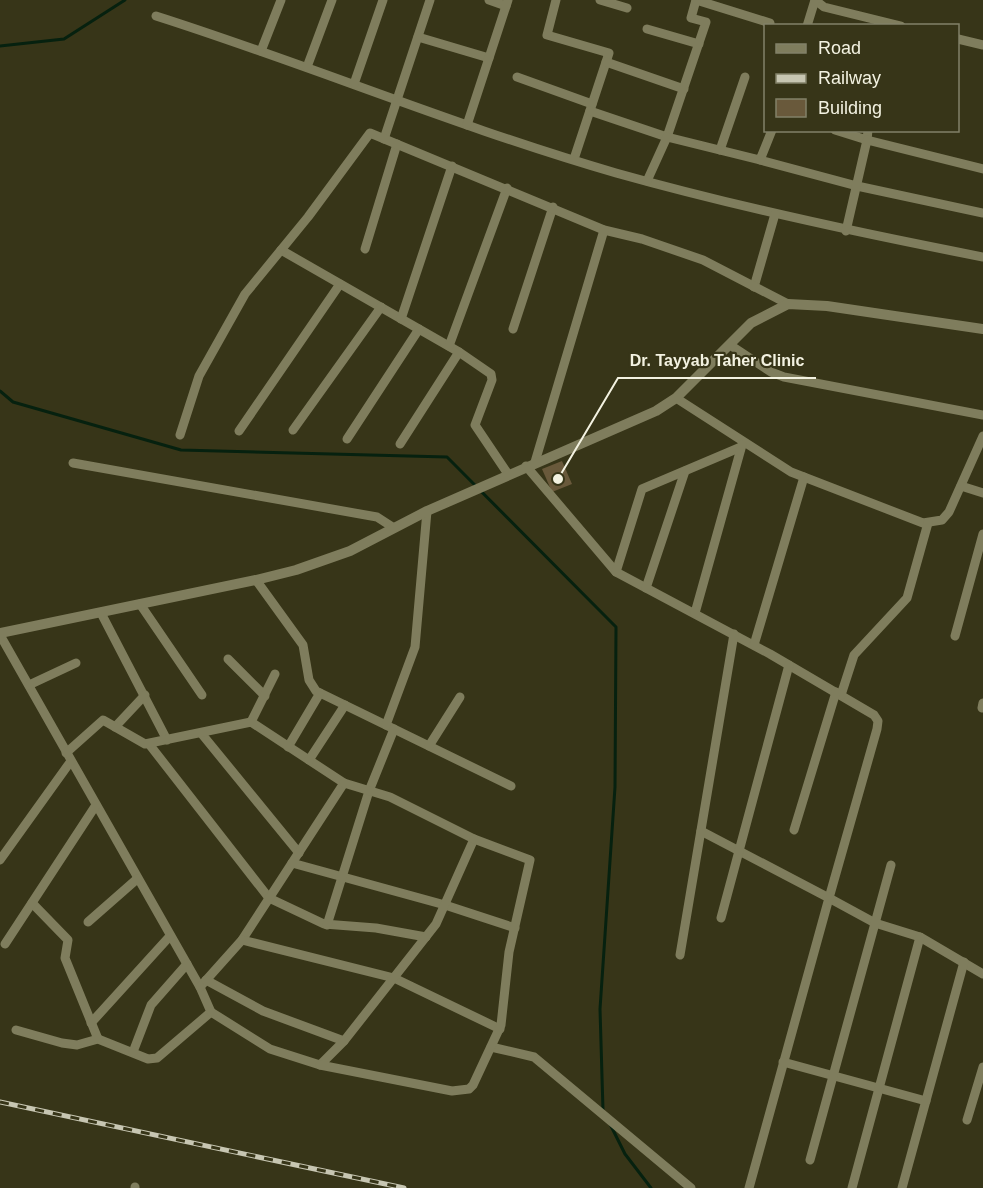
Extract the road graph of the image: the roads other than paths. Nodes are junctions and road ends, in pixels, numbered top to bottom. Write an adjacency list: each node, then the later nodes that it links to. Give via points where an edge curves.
1 (332, 0): 24 (street)
2 (383, 0): 27 (street)
3 (430, 0): 17 (street)
4 (489, 0): 10 (street)
5 (556, 0): 23 (street, via 547,35 609,53)
6 (600, 0): 11 (street)
7 (696, 0): 13 (street); 19 (street, via 691,18 706,22)
8 (815, 0): 14 (street); 15 (street, via 824,7)
9 (278, 1): 21 (street)
10 (507, 3): 22 (street)
11 (627, 8)
12 (156, 16): 21 (street)
13 (770, 23)
14 (808, 24)
15 (893, 24)
16 (647, 29): 19 (street)
17 (418, 37): 22 (street); 29 (street)
18 (959, 39): 20 (street)
19 (699, 44): 28 (street)
20 (983, 45)
21 (261, 51): 24 (street)
22 (489, 58): 31 (street)
23 (606, 62): 28 (street); 30 (street)
24 (308, 67): 27 (street)
25 (517, 76): 30 (street)
26 (745, 77): 38 (street)
27 (354, 84): 29 (street)
28 (684, 89): 35 (street)
29 (398, 101): 31 (street); 36 (street)
30 (591, 107): 35 (street); 39 (street)
31 (467, 125): 39 (street)
32 (771, 132): 40 (street)
33 (848, 132): 34 (street)
34 (867, 135): 42 (street); 44 (street)
35 (667, 137): 38 (street); 43 (street)
36 (384, 139): 37 (street); 52 (street, via 370,133)
37 (397, 144): 41 (street); 51 (street)
38 (720, 150): 40 (street)
39 (574, 159): 43 (street)
40 (759, 160): 44 (street)
41 (452, 166): 45 (street); 58 (street)
42 (983, 169)
43 (647, 181): 48 (street)
44 (856, 186): 47 (street); 50 (street)
45 (507, 188): 46 (street); 63 (street)
46 (553, 207): 49 (street); 61 (street)
47 (983, 213)
48 (775, 214): 50 (street); 55 (street)
49 (604, 230): 55 (street, via 681,251); 75 (street)
50 (846, 231): 53 (street)
51 (365, 249)
52 (281, 250): 54 (street); 69 (street, via 245,294 199,376)
53 (983, 256)
54 (340, 284): 57 (street); 68 (street)
55 (753, 287): 56 (street)
56 (788, 304): 59 (street); 62 (street, via 751,323)
57 (381, 307): 58 (street); 67 (street)
58 (402, 319): 60 (street)
59 (983, 328)
60 (419, 329): 63 (street); 70 (street)
61 (513, 329)
62 (730, 345): 65 (street); 66 (street, via 784,377)
63 (449, 346): 64 (street)
64 (459, 352): 73 (street); 77 (street, via 492,376 475,425)
65 (676, 398): 72 (street); 75 (street, via 656,411)
66 (983, 415)
67 (293, 430)
68 (238, 431)
69 (180, 435)
70 (347, 439)
71 (982, 440): 79 (street)
72 (742, 443): 76 (street); 78 (street); 90 (street)
73 (400, 444)
74 (73, 463): 83 (street, via 377,517)
75 (531, 464): 77 (street); 85 (street)
76 (686, 471): 85 (street, via 639,492); 87 (street)
77 (508, 474): 81 (street)
78 (804, 477): 82 (street); 94 (street)
79 (961, 486): 80 (street); 82 (street, via 942,520)
80 (983, 493)
81 (426, 511): 83 (street); 109 (street, via 415,647)
82 (928, 523): 101 (street, via 907,598 854,655)
83 (394, 528): 86 (street, via 323,561)
84 (983, 534): 93 (street)
85 (616, 572): 87 (street)
86 (256, 580): 88 (street); 100 (street, via 303,645 311,686)
87 (646, 588): 90 (street)
88 (140, 604): 89 (street); 103 (street)
89 (101, 613): 91 (street); 102 (street)
90 (695, 613): 92 (street)
91 (0, 634): 99 (street)
92 (734, 634): 94 (street); 122 (street)
93 (955, 636)
94 (754, 645): 97 (street)
95 (228, 659): 104 (street)
96 (76, 663): 99 (street)
97 (789, 664): 101 (street); 124 (street)
98 (275, 674): 104 (street)
99 (29, 686): 115 (street)
100 (320, 693): 106 (street); 114 (street)
101 (838, 694): 121 (street); 132 (street, via 878,720)
102 (145, 695): 108 (street); 111 (street)
103 (202, 695)
104 (265, 696): 107 (street)
105 (460, 697): 113 (street)
106 (345, 705): 109 (street); 116 (street)
107 (251, 722): 110 (street); 114 (street)
108 (115, 726): 112 (street); 115 (street, via 103,720)
109 (390, 727): 113 (street); 119 (street)
110 (201, 733): 111 (street); 125 (street)
111 (167, 740): 112 (street)
112 (149, 744): 131 (street)
113 (429, 746): 118 (street)
114 (288, 747): 116 (street)
115 (69, 757): 120 (street); 126 (street)
116 (309, 760): 117 (street)
117 (344, 783): 119 (street); 125 (street)
118 (511, 786)
119 (369, 791): 123 (street, via 390,797); 129 (street)
120 (96, 805): 130 (street); 133 (street)
121 (794, 830)
122 (701, 831): 124 (street); 145 (street)
123 (474, 839): 134 (street); 139 (street, via 530,860)
124 (740, 851): 132 (street); 135 (street)
125 (298, 853): 127 (street)
126 (0, 860)
127 (292, 863): 129 (street); 131 (street)
128 (891, 865): 137 (street)
129 (341, 877): 134 (street); 138 (street)
130 (137, 879): 136 (street); 140 (street)
131 (269, 898): 138 (street); 143 (street)
132 (830, 898): 137 (street); 159 (street)
133 (32, 903): 144 (street); 152 (street, via 68,940 65,958)
134 (444, 905): 139 (street); 141 (street)
135 (721, 918)
136 (88, 922)
137 (875, 923): 142 (street); 162 (street)
138 (327, 925): 141 (street)
139 (515, 928): 153 (street)
140 (170, 936): 147 (street); 152 (street)
141 (426, 937): 149 (street)
142 (920, 937): 146 (street); 163 (street)
143 (242, 940): 149 (street); 150 (street)
144 (5, 944)
145 (680, 955)
146 (964, 962): 148 (street); 164 (street)
147 (187, 964): 150 (street); 158 (street, via 151,1005)
148 (983, 974)
149 (394, 978): 153 (street); 156 (street)
150 (203, 983): 151 (street); 156 (street, via 263,1011)
151 (211, 1012): 158 (street, via 157,1058 148,1059); 160 (street, via 270,1048)
152 (91, 1023): 155 (street)
153 (500, 1029): 157 (street)
154 (16, 1030): 155 (street, via 77,1045)
155 (98, 1039): 158 (street)
156 (344, 1041): 160 (street)
157 (491, 1047): 160 (street, via 473,1085 458,1092); 167 (street, via 534,1057)
158 (133, 1052)
159 (783, 1062): 162 (street); 168 (street)
160 (320, 1065)
161 (983, 1067): 165 (street)
162 (832, 1077): 163 (street); 166 (street)
163 (879, 1089): 164 (street); 169 (street)
164 (926, 1101): 170 (street)
165 (967, 1120)
166 (810, 1160)
167 (691, 1188)
168 (748, 1188)
169 (852, 1188)
170 (902, 1188)

